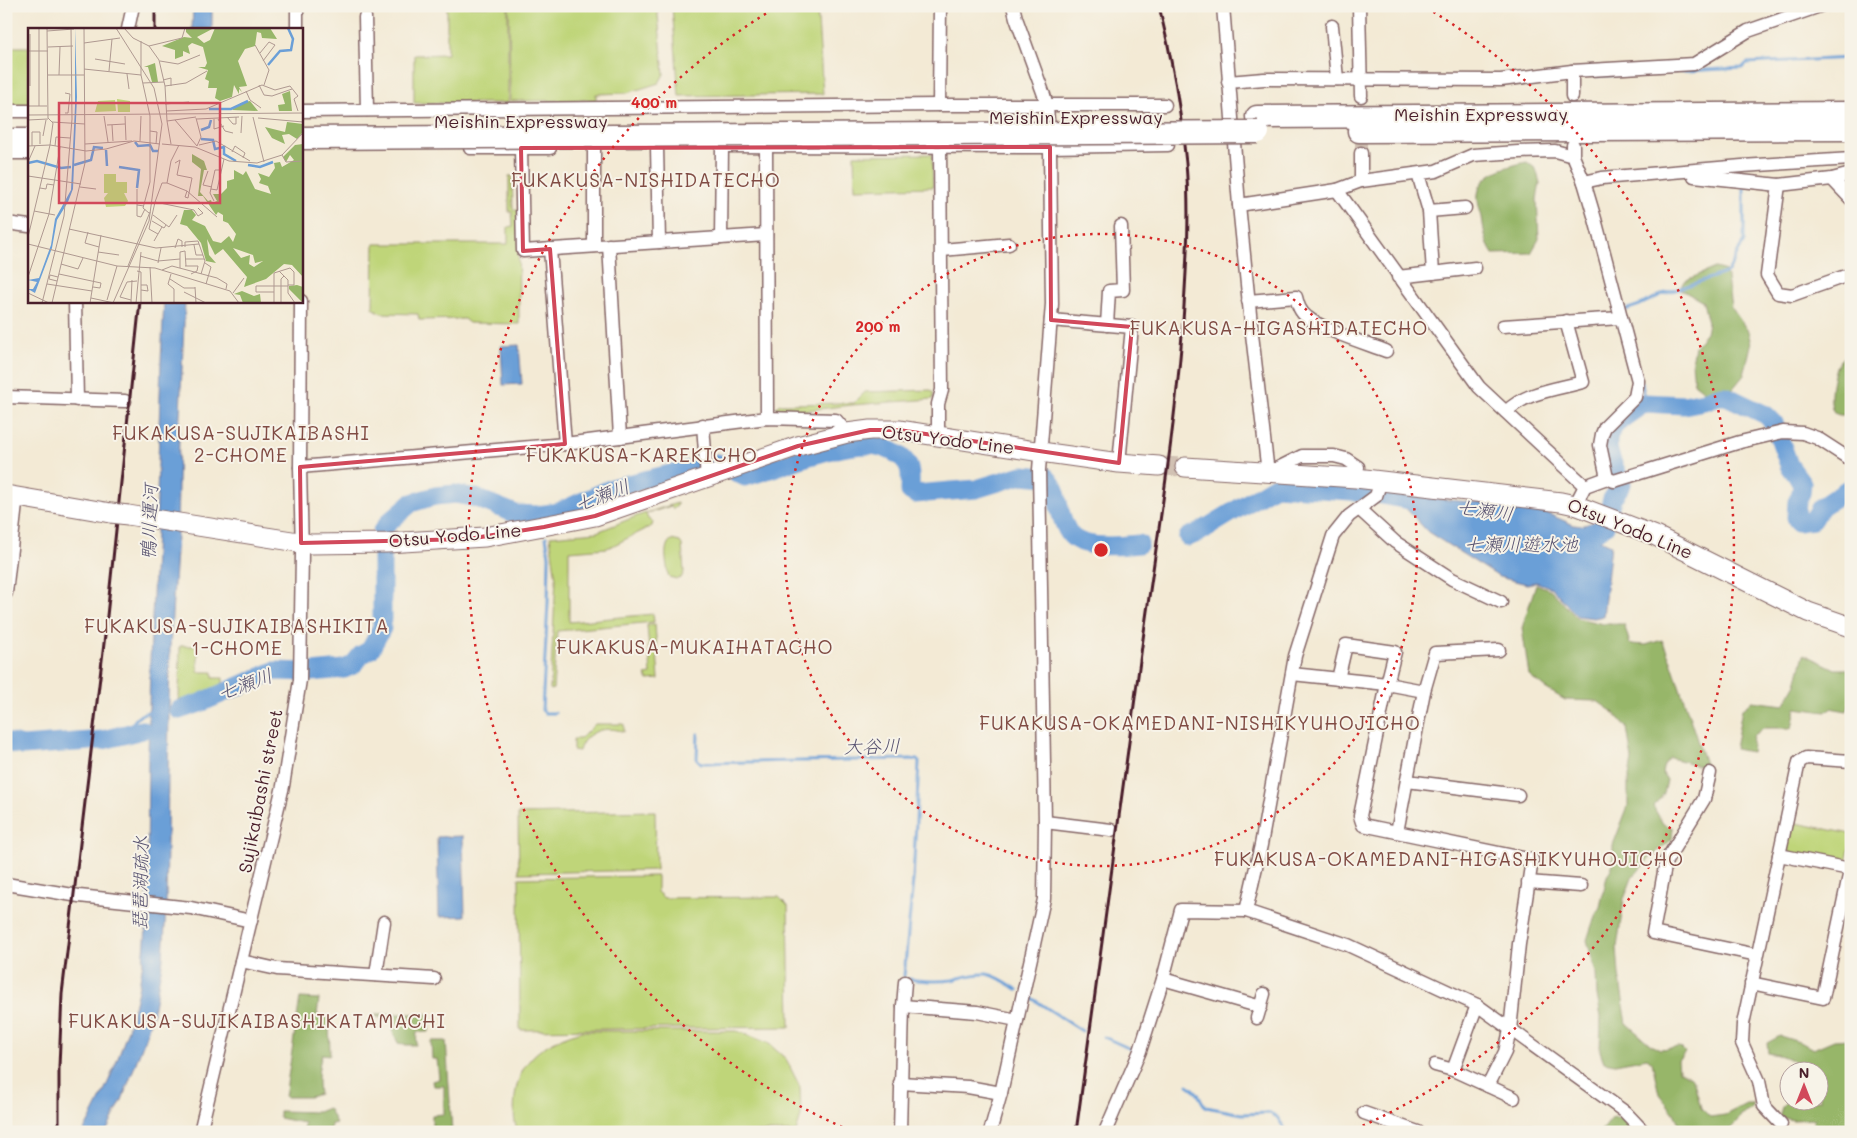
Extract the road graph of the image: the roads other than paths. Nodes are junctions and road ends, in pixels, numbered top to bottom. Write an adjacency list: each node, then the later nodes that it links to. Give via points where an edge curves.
1 (133, 6): 10 (street)
2 (297, 6): 11 (street)
3 (940, 6): 18 (street)
4 (1013, 6): 20 (street)
5 (1223, 6): 15 (street)
6 (1359, 6): 14 (street)
7 (1820, 6): 12 (street, via 1748,31 1694,64)
8 (365, 17): 21 (street)
9 (1332, 26): 13 (street)
10 (128, 28)
11 (297, 28)
12 (1572, 71): 14 (street, via 1500,80); 17 (street)
13 (1337, 79): 14 (street); 15 (street)
14 (1361, 80): 16 (street)
15 (1228, 82): 56 (street)
16 (1361, 96)
17 (1572, 96)
18 (939, 105): 20 (street); 21 (street)
19 (1165, 105): 20 (street)
20 (1047, 106): 40 (street)
21 (367, 110): 23 (street)
22 (28, 111): 24 (street)
23 (302, 111)
24 (6, 112)
25 (1851, 113): 29 (highway, Meishin Expressway)
26 (302, 123): 29 (highway, Meishin Expressway)
27 (6, 125): 28 (highway)
28 (28, 125)
29 (1257, 125): 30 (highway, Meishin Expressway); 31 (highway, Meishin Expressway, bridge)
30 (1851, 129)
31 (302, 138)
32 (6, 140): 33 (highway)
33 (28, 140)
34 (1168, 145): 40 (street)
35 (657, 146): 36 (street); 37 (street); 64 (street)
36 (722, 146): 38 (street); 63 (street)
37 (594, 147): 41 (street); 67 (street)
38 (766, 147): 39 (street); 62 (street)
39 (940, 147): 40 (street); 69 (street)
40 (1050, 147): 78 (street)
41 (522, 148): 42 (street); 68 (street, via 523,251)
42 (302, 149)
43 (6, 153): 44 (street)
44 (28, 153)
45 (1361, 153): 51 (street)
46 (1851, 159): 47 (street)
47 (1685, 171): 52 (street); 53 (street, via 1695,176)
48 (1418, 174): 51 (street); 52 (street, via 1436,171 1473,156 1573,150); 58 (street)
49 (1851, 174): 50 (street)
50 (1832, 179): 53 (street); 55 (street)
51 (1361, 181): 54 (street)
52 (1584, 182): 77 (street, via 1612,268)
53 (1780, 184): 72 (street, via 1767,275 1778,293 1792,294)
54 (1337, 190): 56 (street); 73 (street)
55 (1851, 199)
56 (1239, 205): 74 (street)
57 (1465, 208): 58 (street)
58 (1429, 211): 71 (street)
59 (6, 223): 60 (street)
60 (28, 226)
61 (1121, 226): 80 (street, via 1123,290 1108,291)
62 (766, 235): 63 (street); 87 (street)
63 (721, 238): 64 (street)
64 (659, 242): 66 (street)
65 (1009, 244): 69 (street)
66 (609, 245): 67 (street); 91 (street)
67 (594, 246): 68 (street)
68 (550, 249): 92 (street)
69 (942, 250): 90 (street, via 942,390 938,404)
70 (1475, 268): 71 (street)
71 (1433, 273): 73 (street)
72 (1851, 274)
73 (1398, 277): 86 (street, via 1479,387)
74 (1248, 301): 82 (street, via 1296,297 1298,307 1306,317); 100 (street)
75 (75, 302): 84 (street)
76 (301, 302): 98 (street, Sujikaibashi street)
77 (1620, 318): 79 (street); 101 (street, via 1638,382 1635,397 1602,434 1600,445)
78 (1051, 320): 80 (street); 96 (street)
79 (1566, 321): 81 (street); 86 (street, via 1583,382 1526,397)
80 (1106, 325): 94 (street, via 1132,327)
81 (1503, 326)
82 (1386, 352)
83 (6, 397): 84 (street)
84 (77, 400): 85 (street)
85 (125, 401)
86 (1506, 412): 102 (street)
87 (767, 418): 88 (street); 89 (street, via 836,420)
88 (703, 425): 91 (street); 99 (street)
89 (846, 433): 90 (main road, Otsu Yodo Line, via 899,430); 99 (main road, Otsu Yodo Line, via 737,467)
90 (938, 435): 96 (main road, Otsu Yodo Line)
91 (620, 437): 92 (street)
92 (565, 444): 98 (street)
93 (1851, 460): 101 (street, via 1817,438 1803,433 1776,433)
94 (1119, 462): 95 (main road, Otsu Yodo Line); 96 (main road, Otsu Yodo Line)
95 (1159, 466)
96 (1040, 467): 120 (street)
97 (1185, 467): 100 (main road, Otsu Yodo Line)
98 (300, 468): 107 (street, Sujikaibashi street)
99 (709, 471): 107 (main road, Otsu Yodo Line, via 596,516 544,527 468,539)
100 (1268, 473): 103 (main road, Otsu Yodo Line, via 1356,478)
101 (1615, 479): 102 (street)
102 (1585, 486): 105 (street)
103 (1379, 489): 105 (main road, Otsu Yodo Line, via 1552,500); 106 (street)
104 (11, 504): 107 (main road, Otsu Yodo Line, via 120,514); 108 (street)
105 (1575, 505): 110 (main road, Otsu Yodo Line, via 1670,543 1808,612)
106 (1359, 509): 109 (street, via 1395,542 1452,579); 112 (street, via 1333,536)
107 (301, 543): 129 (street, Sujikaibashi street, via 300,678 283,786)
108 (6, 593)
109 (1501, 602)
110 (1851, 627)
111 (1499, 650): 115 (street, via 1435,653)
112 (1292, 674): 113 (street); 128 (street)
113 (1338, 679): 114 (street); 114 (street, via 1346,645 1395,652)
114 (1387, 684): 115 (street); 122 (street, via 1360,816 1363,825)
115 (1424, 691): 118 (street)
116 (1851, 761): 123 (street, via 1806,758 1799,762)
117 (1710, 774): 131 (street, via 1704,799 1666,860 1653,933)
118 (1407, 781): 119 (street); 122 (street)
119 (1518, 795)
120 (1045, 822): 121 (street); 141 (street, via 1044,899)
121 (1112, 830)
122 (1397, 832): 125 (street, via 1532,860)
123 (1779, 855): 124 (street); 131 (street)
124 (1850, 867): 137 (street, via 1823,998)
125 (1528, 882): 127 (street); 142 (street)
126 (6, 884): 129 (street, via 79,896 191,908)
127 (1581, 886)
128 (1246, 912): 135 (street, via 1181,910); 139 (street, via 1348,945)
129 (251, 921): 132 (street, Sujikaibashi street)
130 (384, 922): 133 (street)
131 (1757, 955): 137 (street)
132 (241, 961): 133 (street, via 277,969); 152 (street, Sujikaibashi street)
133 (376, 975): 134 (street)
134 (434, 980)
135 (1163, 980): 138 (street, via 1259,1012); 151 (street, via 1139,1054)
136 (905, 982): 140 (street)
137 (1751, 984): 150 (street, via 1742,1024 1742,1042 1759,1080 1764,1106)
138 (1264, 994)
139 (1478, 1005): 142 (street); 144 (street)
140 (903, 1006): 141 (street, via 977,1012); 145 (street)
141 (1017, 1020): 147 (street)
142 (1510, 1030): 146 (street, via 1505,1052); 156 (street, via 1625,1112)
143 (1435, 1065): 144 (street)
144 (1453, 1070): 146 (street)
145 (900, 1083): 147 (street, via 968,1087); 153 (street)
146 (1488, 1086): 148 (street)
147 (1001, 1093): 154 (street)
148 (1514, 1098)
149 (1364, 1113): 155 (street)
150 (1781, 1124)
151 (1108, 1131)
152 (200, 1132)
153 (900, 1132)
154 (990, 1132)
155 (1418, 1132)
156 (1644, 1132)

